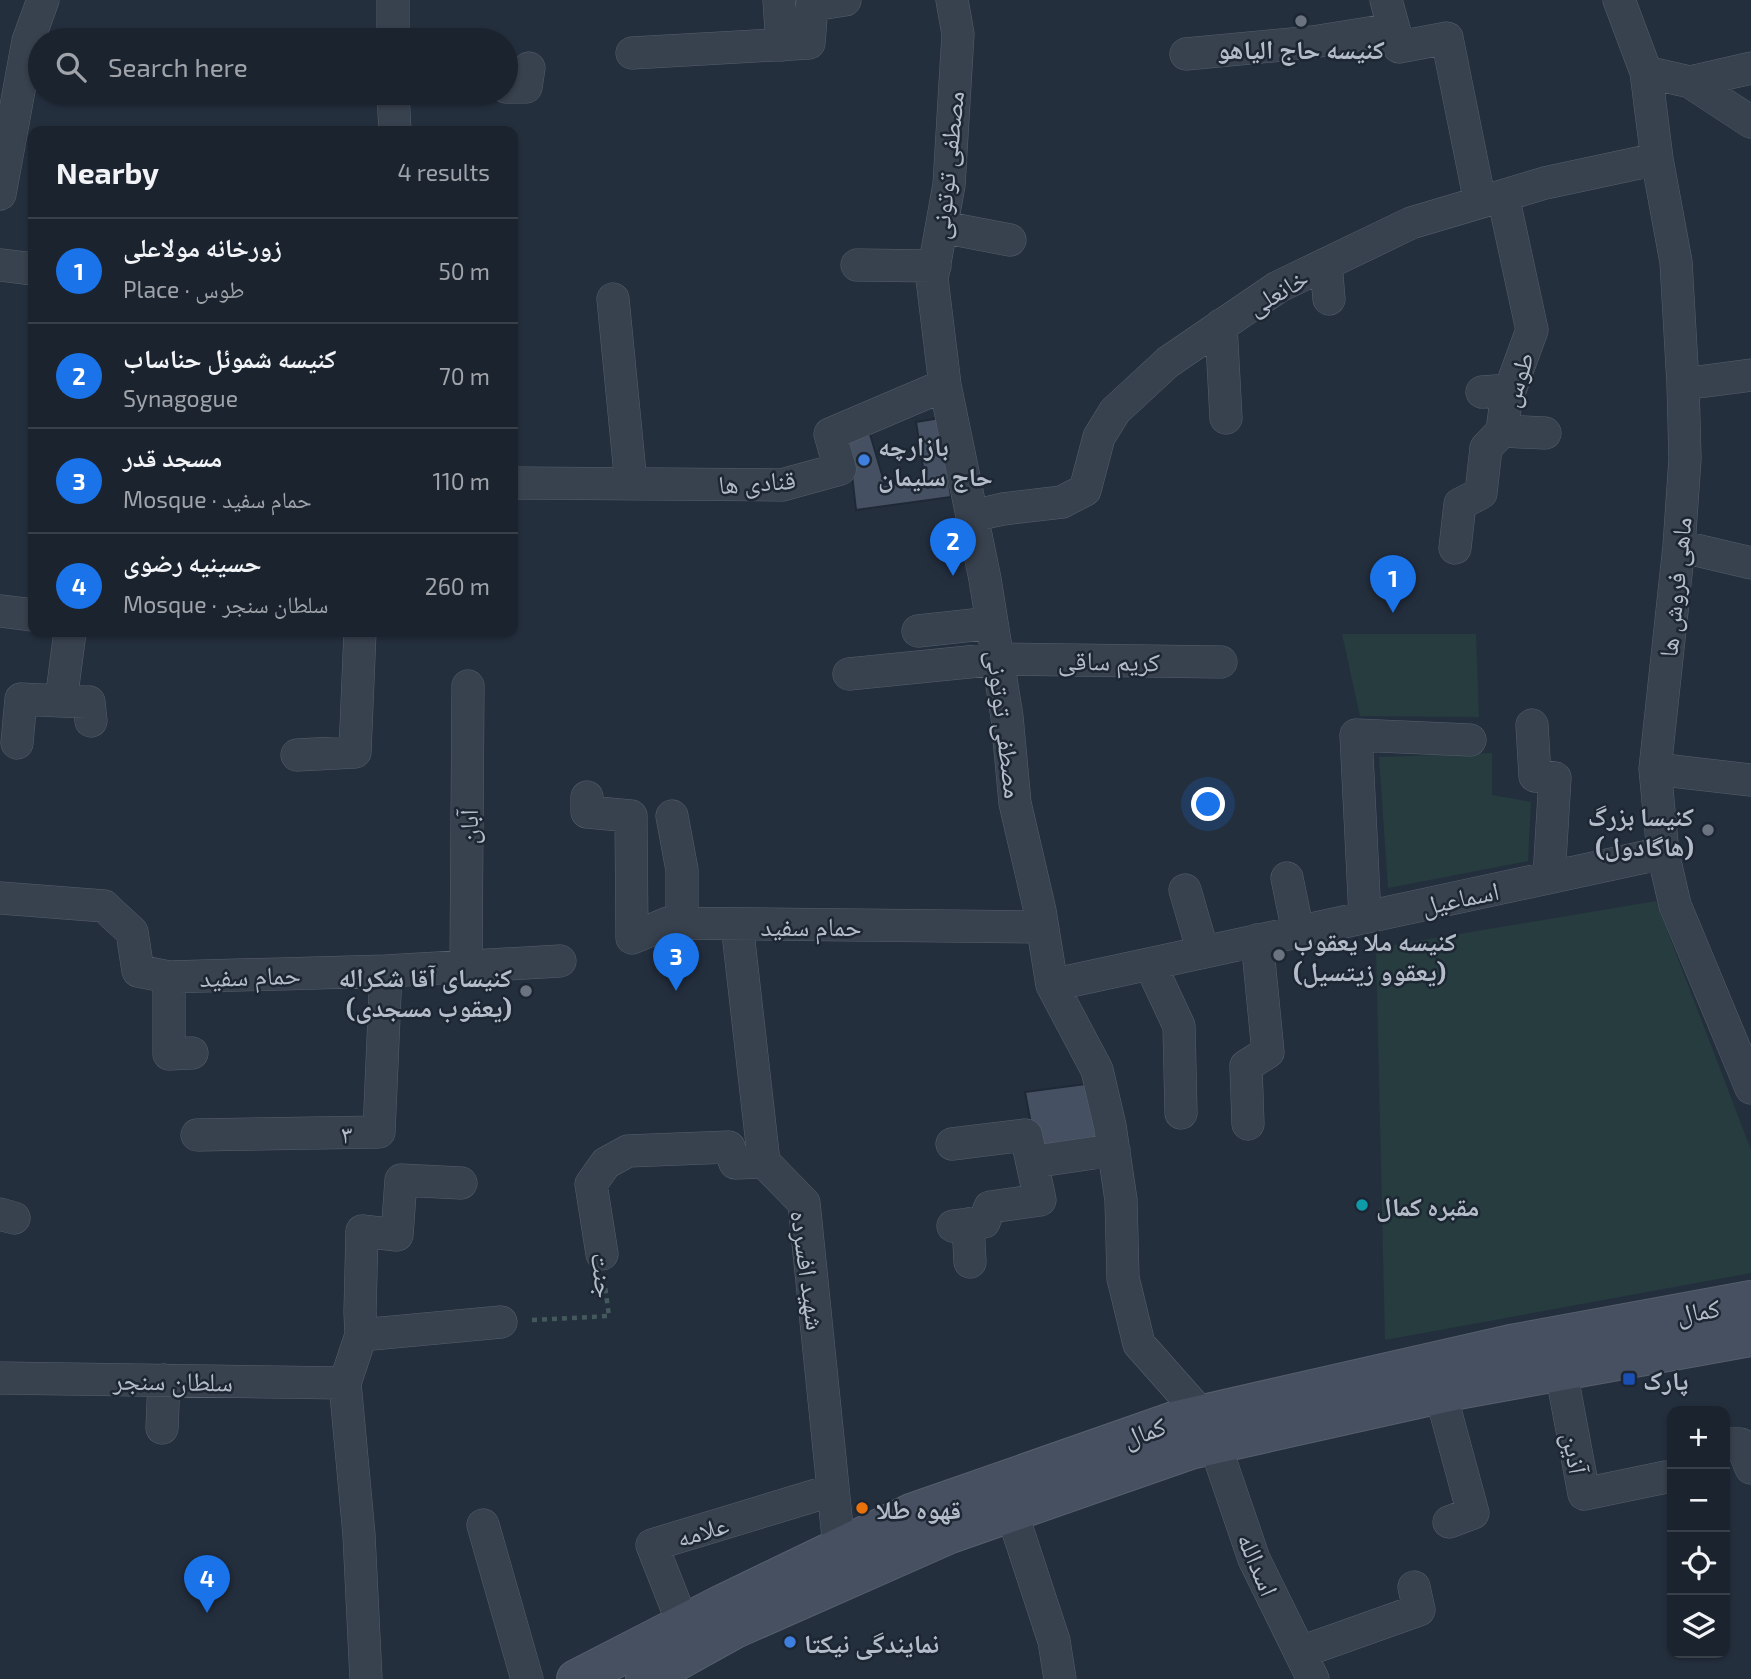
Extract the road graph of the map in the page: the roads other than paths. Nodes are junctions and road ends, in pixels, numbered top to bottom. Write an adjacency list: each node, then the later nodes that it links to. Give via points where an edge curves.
1 (43, 0): 8 (street)
2 (393, 0): 9 (street)
3 (779, 0): 11 (street)
4 (845, 0): 11 (street, via 812,5 809,43)
5 (952, 0): 24 (street, مصطفی توتونی, via 958,34 949,185)
6 (1619, 0): 15 (street, ماهی فروش ها)
7 (1390, 14): 13 (street, via 1313,42); 23 (street, طوس, via 1399,47 1447,38)
8 (33, 28)
9 (393, 28)
10 (28, 41): 20 (street)
11 (782, 44): 12 (street)
12 (632, 53)
13 (1186, 54)
14 (1751, 68): 16 (street)
15 (1646, 72): 16 (street); 21 (street, ماهی فروش ها)
16 (1690, 82): 18 (street)
17 (394, 105): 19 (street)
18 (1751, 122)
19 (395, 126)
20 (23, 132): 22 (street)
21 (1657, 159): 23 (street, خانعلی); 35 (street, ماهی فروش ها, via 1676,262)
22 (0, 194)
23 (1491, 199): 26 (street, خانعلی, via 1411,223); 38 (street, طوس, via 1532,330 1496,391 1506,401)
24 (942, 227): 25 (street); 29 (street, مصطفی توتونی)
25 (1010, 240)
26 (1326, 264): 32 (street); 33 (street, خانعلی, via 1278,287)
27 (0, 265): 30 (street)
28 (857, 265): 29 (street)
29 (935, 266): 36 (street, مصطفی توتونی, via 932,279)
30 (28, 268)
31 (613, 299): 41 (street)
32 (1329, 299)
33 (1221, 325): 37 (street); 42 (street, خانعلی, via 1168,362 1115,411 1099,437 1085,490 1062,502)
34 (1751, 374): 35 (street)
35 (1683, 384): 43 (street, ماهی فروش ها, via 1685,459)
36 (945, 385): 41 (street, قنادی ها, via 830,434 840,469 782,485); 42 (street, مصطفی توتونی)
37 (1226, 418)
38 (1502, 431): 39 (street); 44 (street, طوس, via 1486,448 1481,493 1460,504)
39 (1545, 433)
40 (518, 484): 41 (street, قنادی ها)
41 (631, 484)
42 (972, 516): 48 (street, مصطفی توتونی)
43 (1679, 546): 45 (street); 62 (street, ماهی فروش ها)
44 (1455, 548)
45 (1751, 563)
46 (0, 611): 47 (street)
47 (28, 614)
48 (992, 623): 49 (street); 52 (street, مصطفی توتونی)
49 (918, 631)
50 (69, 637): 56 (street)
51 (360, 637): 61 (street, via 355,752)
52 (998, 659): 53 (street, کریم ساقی); 54 (street, کریم ساقی); 74 (street, مصطفی توتونی, via 1015,803)
53 (1221, 662)
54 (849, 674)
55 (468, 686): 80 (street, آبان)
56 (61, 701): 57 (street, via 89,702); 60 (street, via 21,699)
57 (91, 721)
58 (1532, 725): 67 (street, via 1535,776 1555,778)
59 (1470, 740): 71 (street, via 1356,735)
60 (17, 743)
61 (297, 755)
62 (1655, 769): 63 (street); 66 (street, ماهی فروش ها)
63 (1751, 780)
64 (587, 797): 72 (street, حمام سفید, via 587,812 632,816 632,938 668,923)
65 (672, 816): 72 (street, via 682,870)
66 (1662, 853): 67 (street, اسماعیل); 85 (street, ماهی فروش ها, via 1675,905)
67 (1549, 877): 71 (street, اسماعیل)
68 (1287, 878): 75 (street)
69 (1185, 890): 77 (street)
70 (0, 898): 82 (street, حمام سفید, via 104,905 132,932 138,971)
71 (1365, 917): 75 (street, اسماعیل)
72 (682, 923): 73 (street, حمام سفید)
73 (737, 924): 74 (street, حمام سفید); 91 (street)
74 (1042, 926): 83 (street, مصطفی توتونی)
75 (1298, 932): 76 (street, اسماعیل)
76 (1257, 940): 77 (street, اسماعیل); 87 (street, via 1268,1052 1246,1066)
77 (1203, 952): 79 (street, اسماعیل)
78 (560, 961): 80 (street, حمام سفید)
79 (1150, 964): 83 (street, اسماعیل); 86 (street, via 1179,1026)
80 (466, 967): 81 (street, حمام سفید)
81 (386, 971): 82 (street, حمام سفید); 88 (street, ۳, via 379,1132)
82 (169, 977): 84 (street, via 169,1054)
83 (1052, 985): 90 (street, مصطفی توتونی, via 1097,1070)
84 (192, 1053)
85 (1748, 1071)
86 (1181, 1112)
87 (1248, 1124)
88 (197, 1135)
89 (952, 1144): 92 (street, via 1027,1135)
90 (1114, 1150): 92 (street); 106 (street, مصطفی توتونی, via 1123,1278 1139,1344)
91 (764, 1162): 94 (street, جنت, via 735,1163 729,1147 628,1151 606,1163 591,1184); 110 (street, شهید افسرده, via 804,1203)
92 (1032, 1162): 95 (street, via 1040,1200 990,1207 984,1222 960,1225)
93 (461, 1183): 98 (street, via 401,1180 397,1235 362,1231)
94 (601, 1254)
95 (970, 1262)
96 (1751, 1300): 106 (main road, کمال, via 1511,1344)
97 (501, 1322): 98 (street)
98 (361, 1335): 103 (street)
99 (1751, 1337): 100 (main road, کمال)
100 (1561, 1371): 104 (main road, کمال); 109 (street, آذین, via 1584,1494)
101 (0, 1377): 102 (street, سلطان سنجر)
102 (164, 1380): 103 (street, سلطان سنجر); 105 (street)
103 (345, 1383): 118 (street)
104 (1440, 1395): 106 (main road, کمال); 112 (street, via 1473,1513)
105 (162, 1428)
106 (1208, 1429): 111 (main road, کمال, via 1190,1450); 114 (main road, کمال, via 1177,1420 911,1513); 117 (street, اسدالله, via 1254,1559)
107 (1730, 1444): 108 (street, via 1741,1444)
108 (1751, 1468)
109 (1666, 1477)
110 (833, 1490): 114 (street, شهید افسرده); 116 (street, علامه, via 652,1545)
111 (1012, 1513): 121 (main road, کمال, via 950,1534 735,1629); 122 (street, via 1054,1641)
112 (1449, 1522)
113 (483, 1525): 119 (street)
114 (839, 1548): 116 (main road, کمال)
115 (1413, 1587): 117 (street, via 1419,1610)
116 (683, 1624): 120 (main road, کمال)
117 (1307, 1665)
118 (366, 1679)
119 (527, 1679)
120 (576, 1679)
121 (645, 1679)
122 (1060, 1679)

